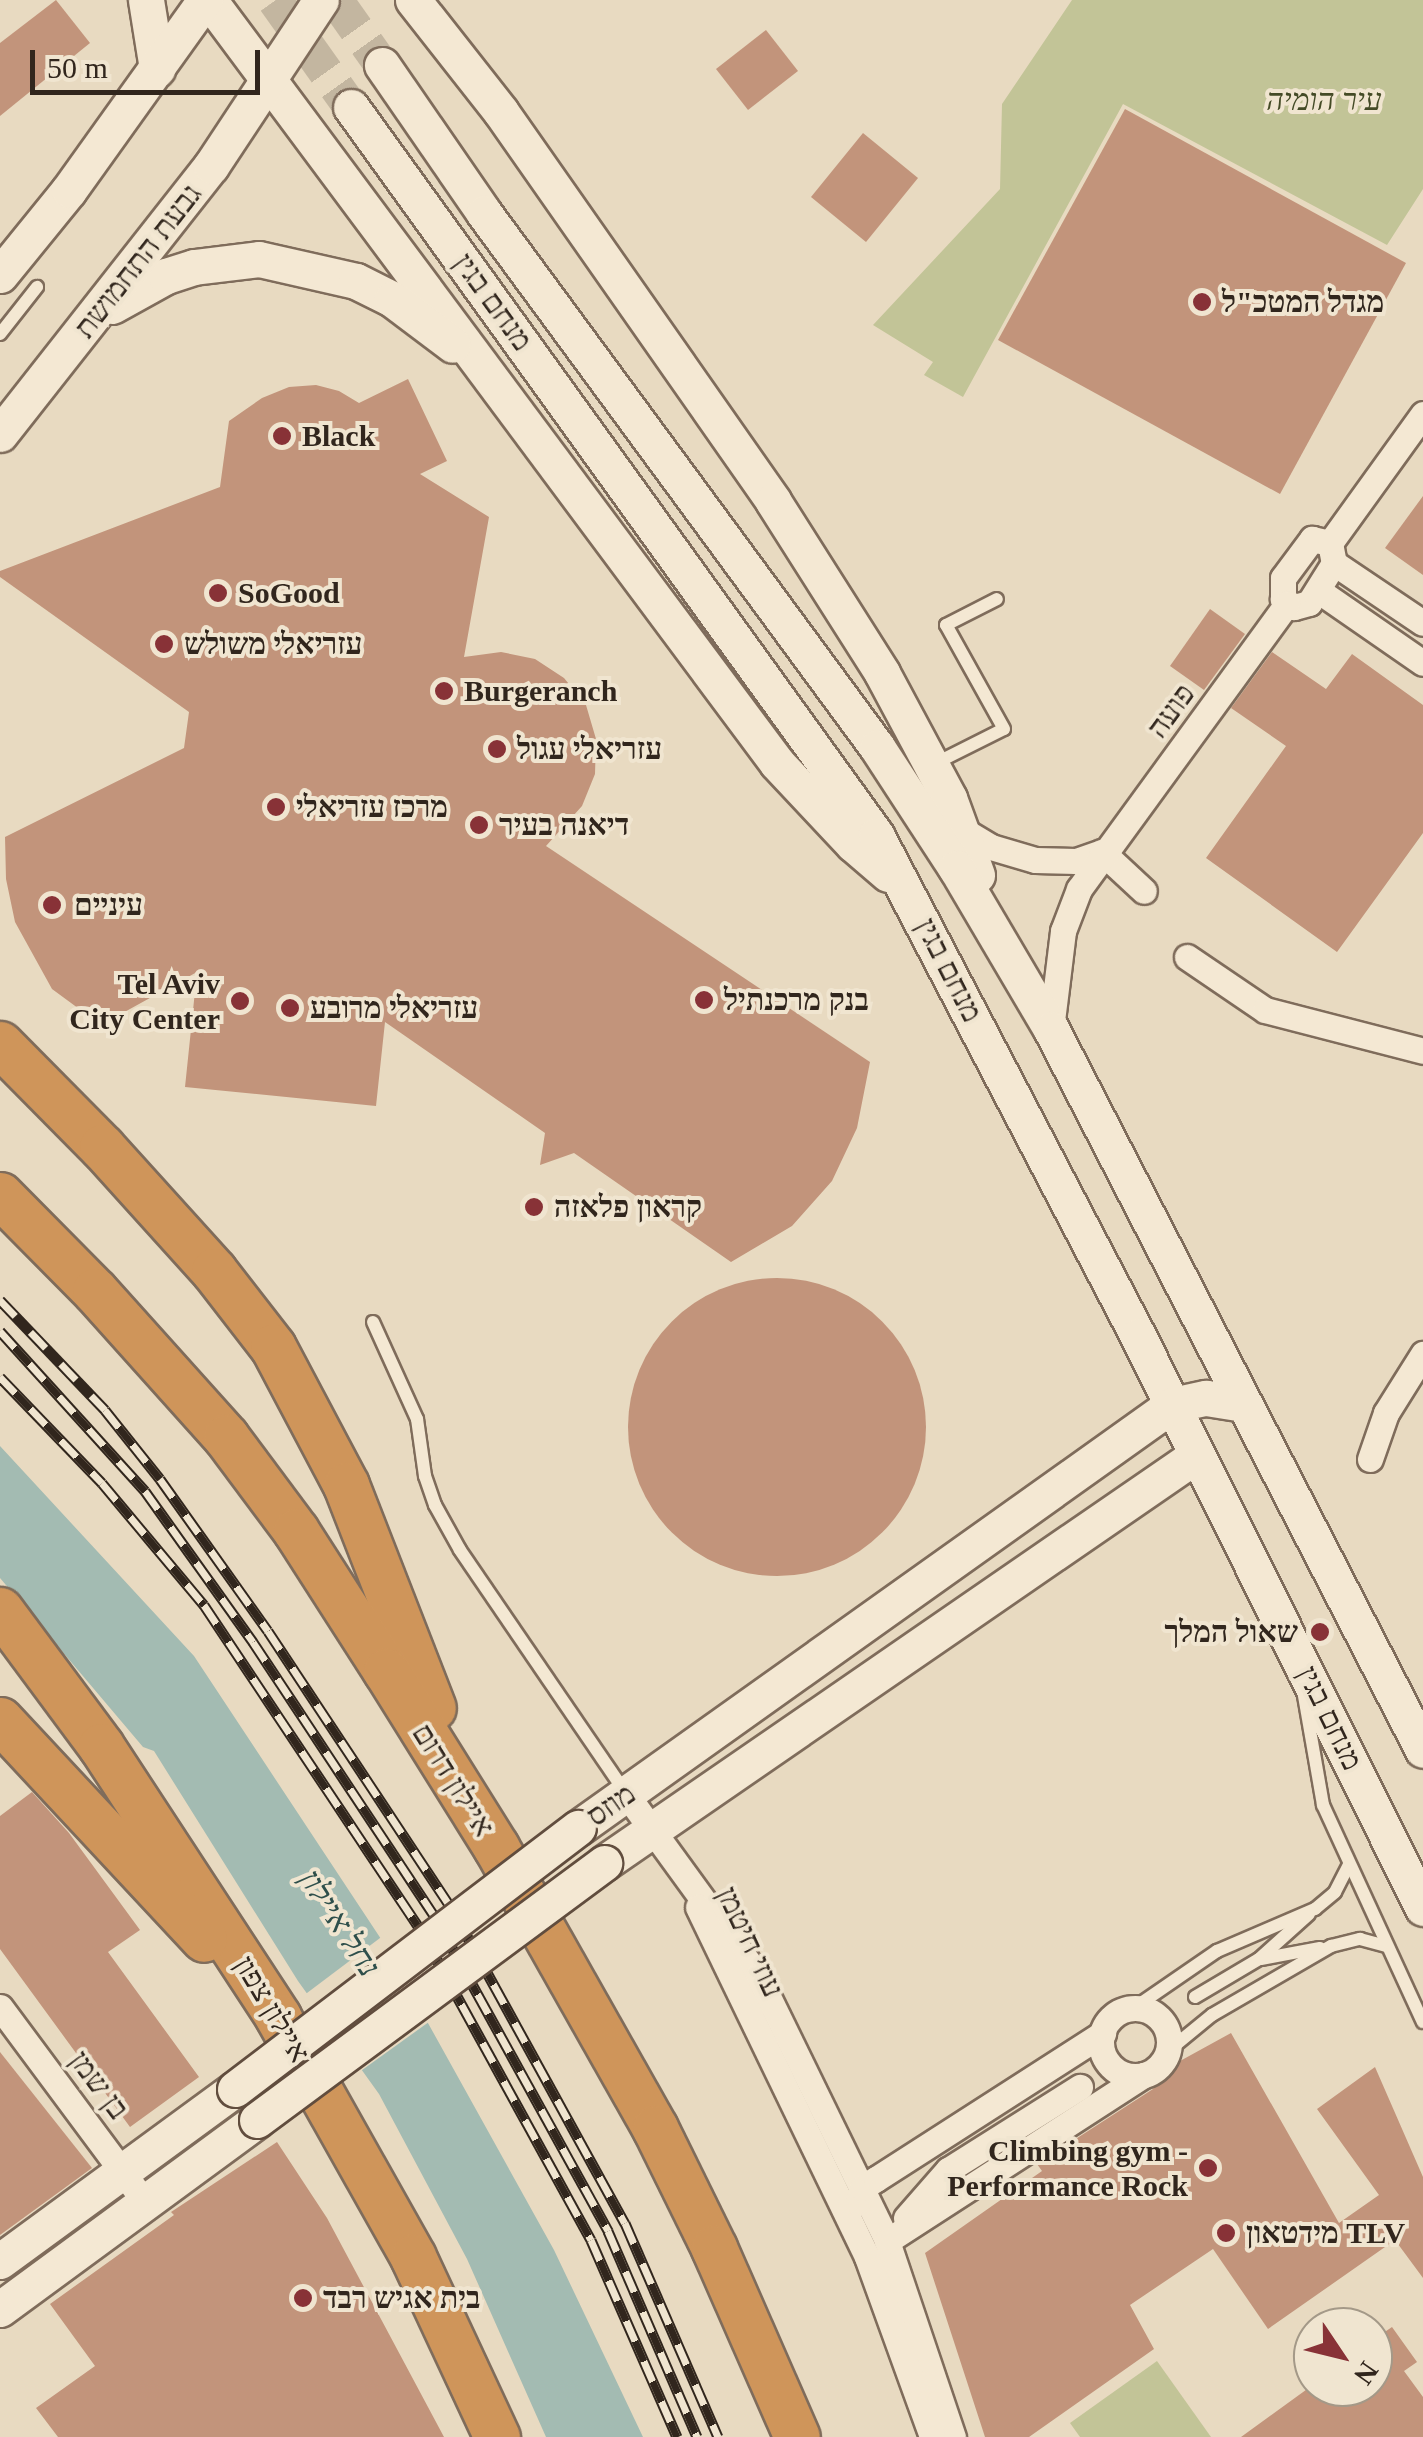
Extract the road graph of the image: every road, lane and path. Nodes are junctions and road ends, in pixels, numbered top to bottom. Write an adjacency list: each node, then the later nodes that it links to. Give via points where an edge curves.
1 (146, 0): 6 (main road)
2 (207, 0): 6 (main road); 7 (main road)
3 (321, 0): 7 (main road, גבעת התחמושת)
4 (414, 0): 22 (main road, via 512,127 773,501)
5 (382, 65): 27 (main road, מנחם בגין, via 877,747)
6 (157, 69): 9 (main road)
7 (270, 82): 11 (main road, גבעת התחמושת); 13 (main road)
8 (350, 107): 25 (main road, מנחם בגין, via 830,766)
9 (0, 275)
10 (37, 287): 12 (lane)
11 (95, 318): 13 (main road, via 166,276 259,259 356,280 392,299); 15 (main road, גבעת התחמושת)
12 (0, 334)
13 (494, 379): 25 (main road, via 777,763)
14 (1423, 414): 16 (street)
15 (0, 434)
16 (1332, 554): 17 (street); 19 (street, via 1312,540 1280,589); 20 (street)
17 (1319, 591): 19 (street, via 1301,608); 21 (street)
18 (997, 599): 22 (lane, via 946,625 1004,730)
19 (1287, 604): 24 (street, פועה)
20 (1423, 623)
21 (1423, 663)
22 (932, 765): 23 (main road)
23 (961, 829): 24 (street, via 991,847 1035,860 1076,862); 27 (main road)
24 (1102, 852): 26 (street); 29 (street, פועה, via 1063,931)
25 (908, 891): 36 (main road, מנחם בגין)
26 (1144, 891)
27 (1005, 950): 29 (main road, מנחם בגין)
28 (1188, 957): 31 (street, via 1266,1010)
29 (1051, 1029): 35 (main road, מנחם בגין)
30 (0, 1044): 44 (highway, via 214,1271 273,1347 346,1485)
31 (1423, 1052)
32 (0, 1195): 44 (highway, איילון דרום, via 226,1437 296,1531)
33 (373, 1322): 43 (lane, via 417,1418 425,1476 444,1520)
34 (1423, 1354): 38 (street, via 1386,1413)
35 (1244, 1404): 36 (main road, via 1206,1398); 42 (main road, מנחם בגין)
36 (1172, 1405): 37 (main road, מנחם בגין); 43 (main road, מוזס)
37 (1195, 1456): 40 (main road, מנחם בגין); 45 (main road, מוזס)
38 (1370, 1460)
39 (0, 1610): 56 (highway, איילון צפון, via 101,1746)
40 (1299, 1654): 46 (lane, via 1322,1805); 48 (main road, מנחם בגין)
41 (0, 1720): 56 (highway)
42 (1423, 1750)
43 (626, 1794): 45 (street); 63 (main road, מוזס, bridge)
44 (473, 1813): 71 (highway, איילון דרום, via 655,2128)
45 (651, 1832): 47 (street); 65 (main road, מוזס, bridge)
46 (1348, 1866): 49 (lane, via 1335,1892); 51 (lane)
47 (686, 1880): 64 (street, עוזי חיטמן, via 748,1959); 66 (street, עוזי חיטמן)
48 (1423, 1908)
49 (1315, 1909): 52 (lane); 55 (lane, via 1218,1950)
50 (1331, 1946): 51 (lane, via 1370,1939); 52 (lane); 59 (lane, via 1212,2015)
51 (1386, 1946): 57 (lane)
52 (1259, 1959): 53 (lane)
53 (1195, 1997)
54 (0, 2007): 63 (street, בן שמן)
55 (1134, 2008): 58 (street, via 1114,2015); 59 (street, via 1162,2021)
56 (278, 2017): 70 (highway, איילון צפון, via 420,2272)
57 (1423, 2022)
58 (1103, 2033): 60 (street, via 1108,2062 1124,2074); 64 (street)
59 (1168, 2051): 60 (street)
60 (1144, 2074): 67 (street)
61 (1080, 2087): 62 (street)
62 (948, 2170): 64 (street); 67 (street)
63 (123, 2173): 65 (street, בן שמן); 68 (main road, מוזס)
64 (862, 2188): 66 (street); 67 (street, עוזי חיטמן)
65 (146, 2202): 69 (main road, מוזס)
66 (852, 2223): 67 (street); 72 (street, עוזי חיטמן)
67 (887, 2241): 73 (street, עוזי חיטמן)
68 (0, 2261)
69 (0, 2309)
70 (497, 2437)
71 (796, 2437)
72 (932, 2437)
73 (953, 2437)

